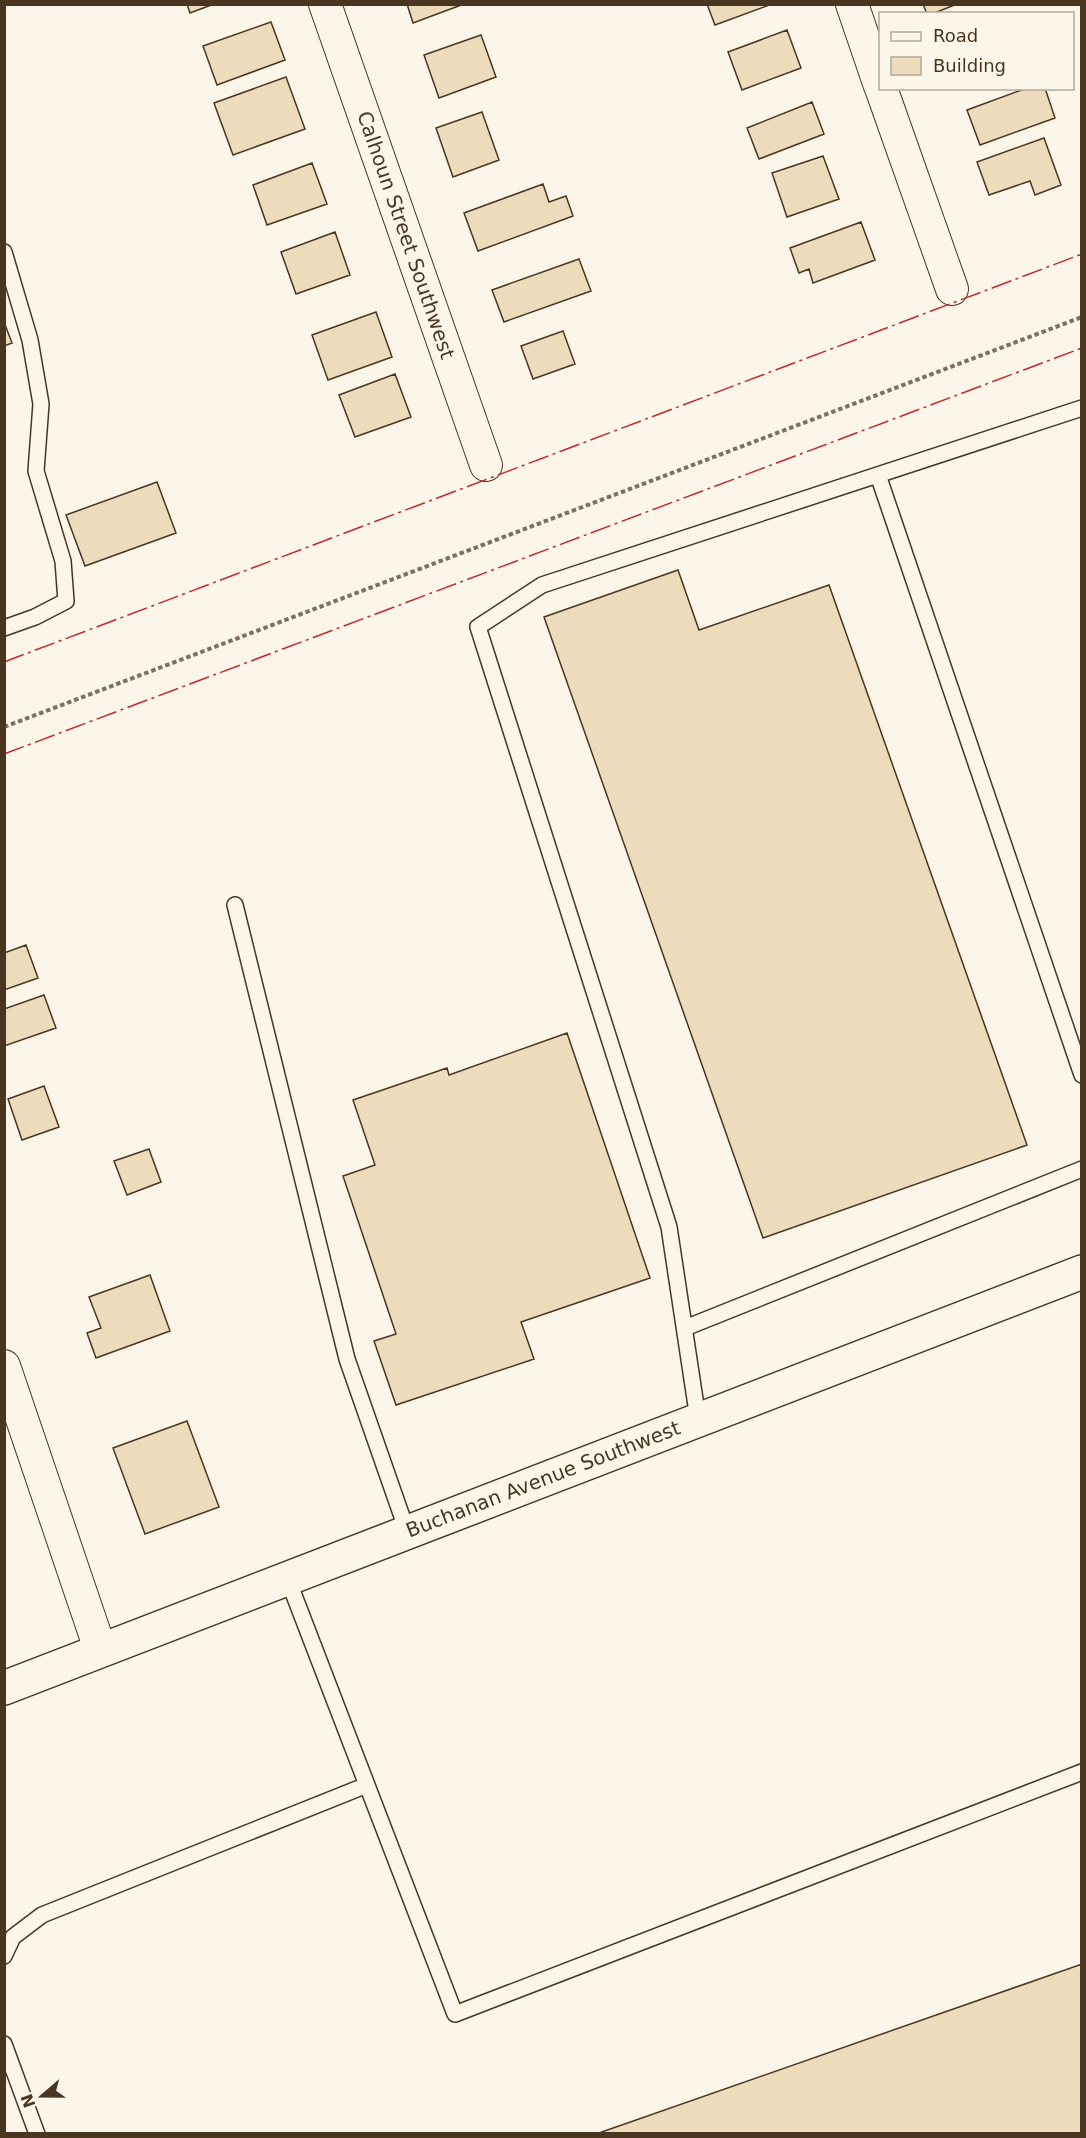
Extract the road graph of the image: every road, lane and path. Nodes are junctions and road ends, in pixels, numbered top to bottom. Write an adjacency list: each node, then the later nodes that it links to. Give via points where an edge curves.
1 (325, 4): 9 (street, Calhoun Street Southwest)
2 (852, 4): 3 (street)
3 (879, 81)
4 (882, 90): 6 (street)
5 (4, 252): 11 (lane, via 30,340 41,404 36,471 63,561 66,601)
6 (952, 289)
7 (1082, 318): 12 (path)
8 (1082, 408): 10 (lane)
9 (486, 465)
10 (879, 475): 14 (lane); 17 (lane, via 542,585 478,627 669,1227)
11 (4, 628)
12 (4, 727)
13 (235, 906): 20 (lane, via 347,1359)
14 (1082, 1075)
15 (1082, 1169): 17 (lane)
16 (1082, 1272): 19 (street, Buchanan Avenue Southwest)
17 (685, 1328): 19 (lane)
18 (4, 1366): 22 (street)
19 (698, 1419): 20 (street, Buchanan Avenue Southwest)
20 (407, 1531): 21 (street, Buchanan Avenue Southwest)
21 (287, 1577): 22 (street, Buchanan Avenue Southwest); 25 (lane)
22 (100, 1649): 23 (street, Buchanan Avenue Southwest)
23 (4, 1688)
24 (1082, 1772): 25 (lane, via 455,2014)
25 (366, 1785): 26 (lane, via 42,1915 13,1937)
26 (4, 1956)
27 (4, 2044): 28 (lane)
28 (37, 2133)

